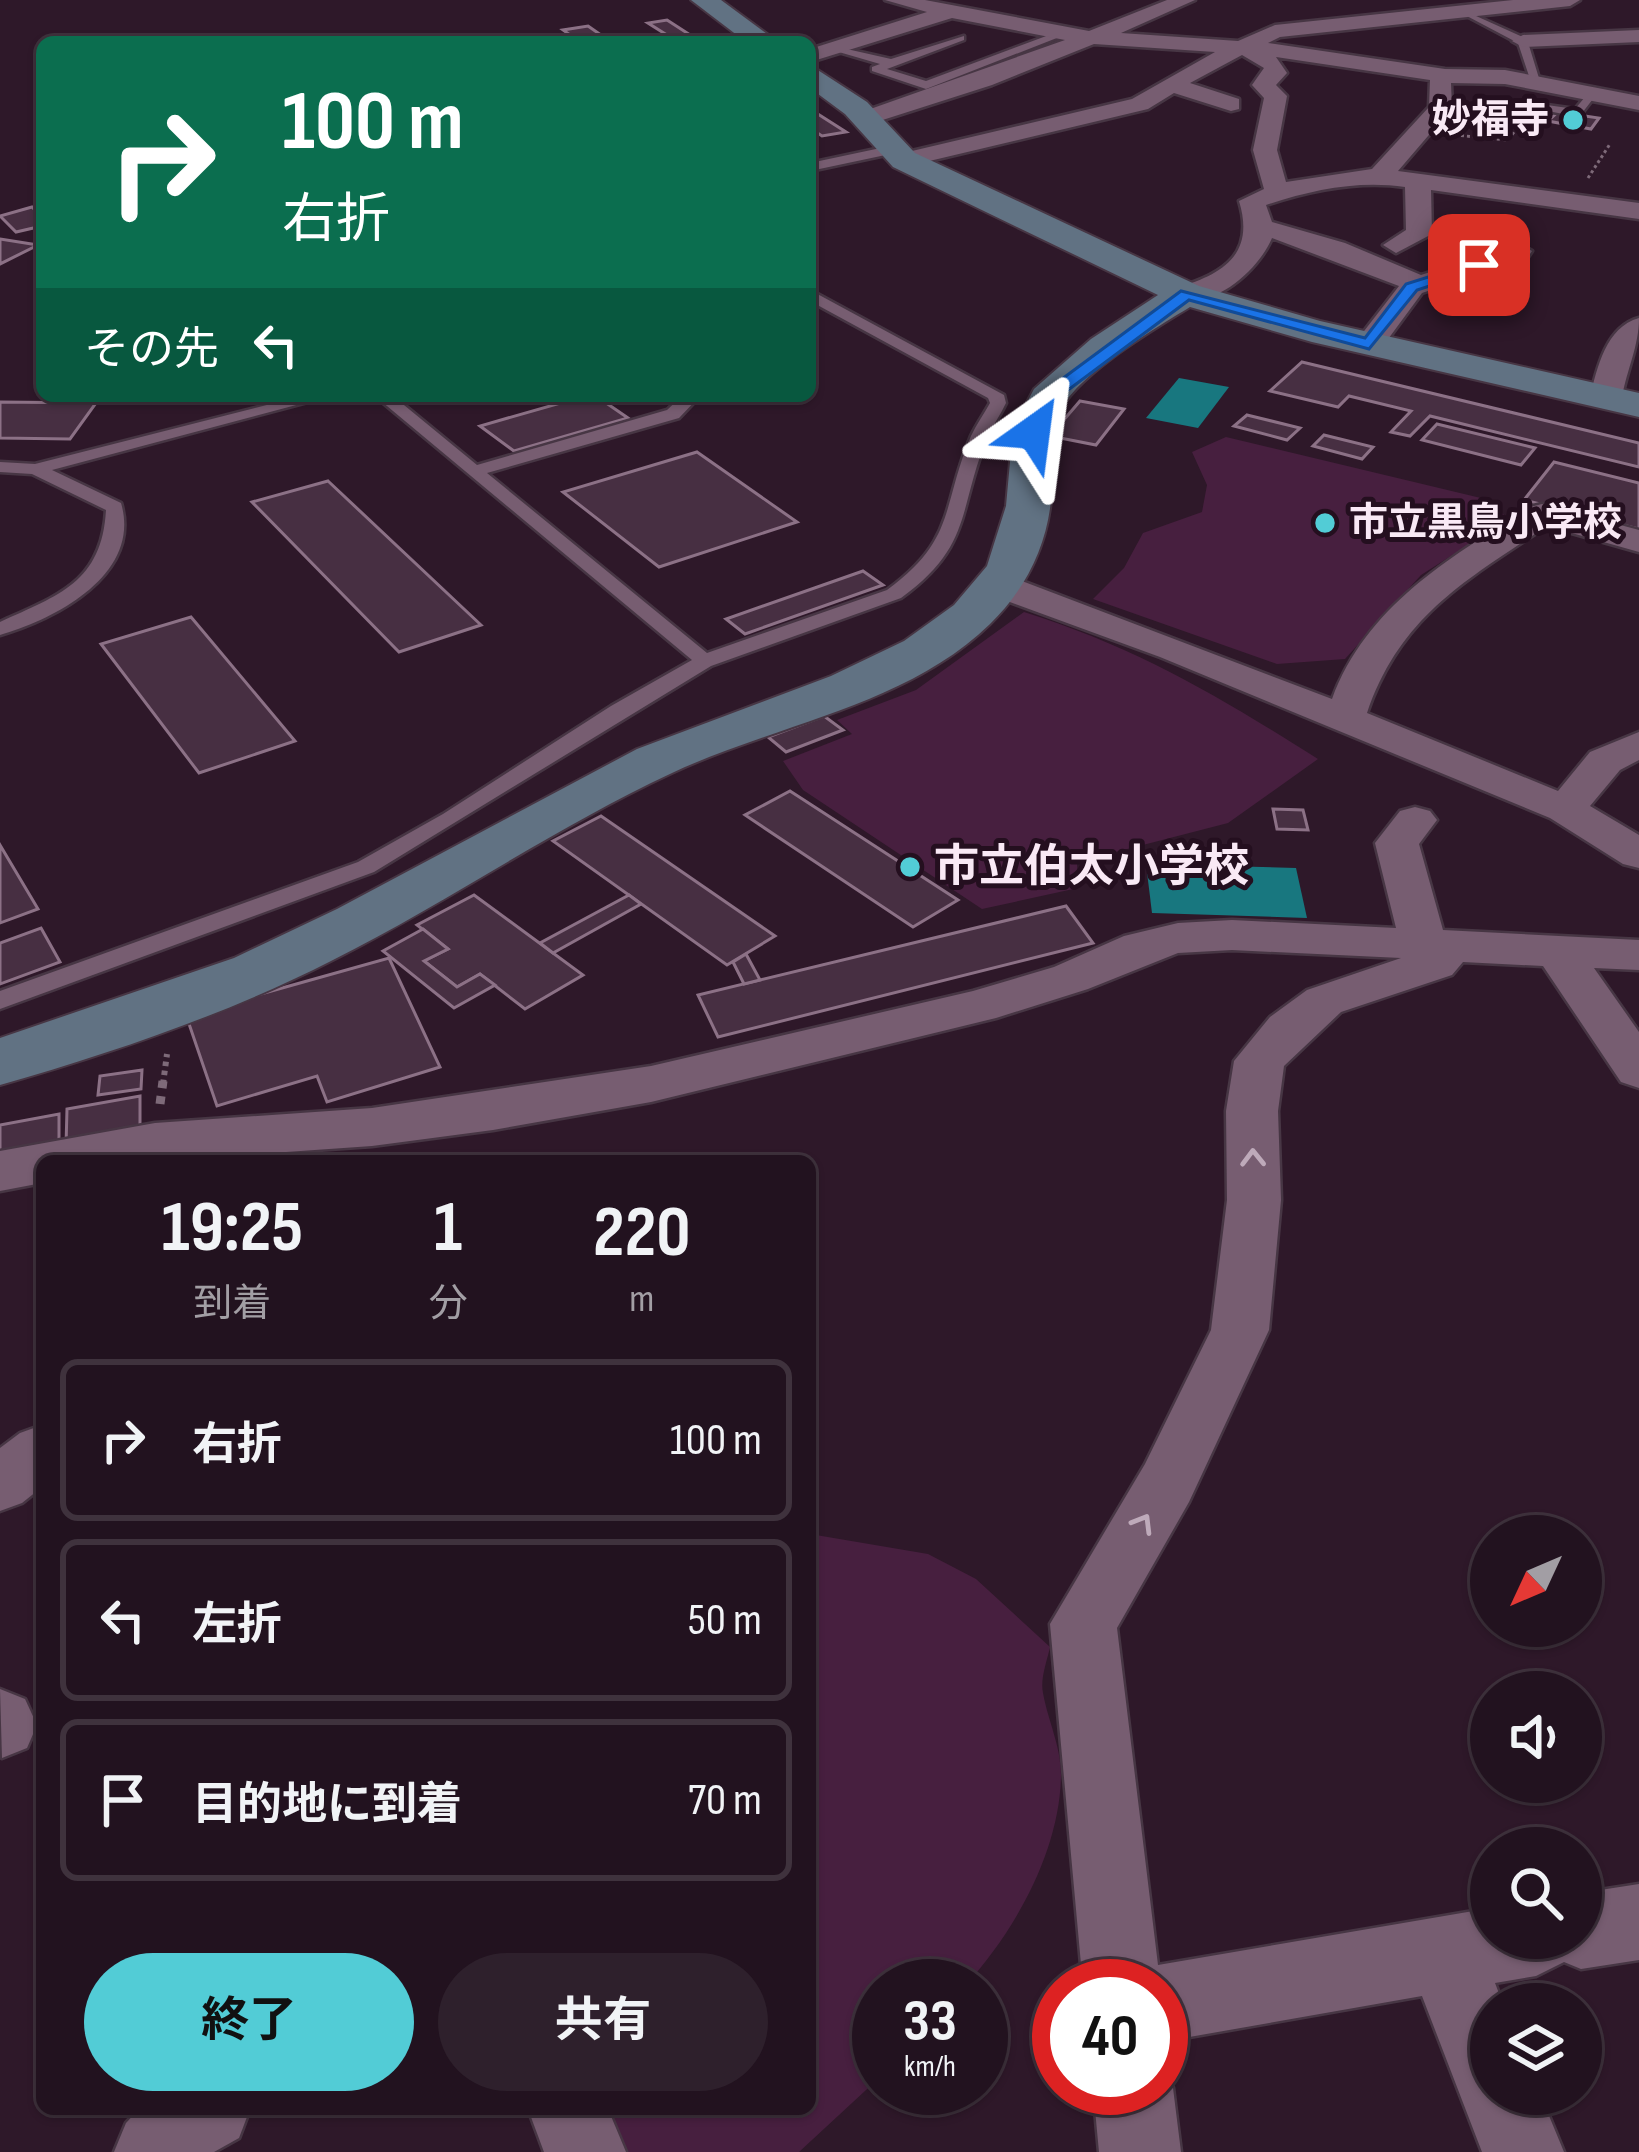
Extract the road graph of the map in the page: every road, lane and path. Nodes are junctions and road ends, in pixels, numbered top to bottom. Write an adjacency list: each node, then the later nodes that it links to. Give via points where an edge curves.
1 (704, 0): 12 (street)
2 (895, 0): 8 (street)
3 (987, 0): 8 (street)
4 (1185, 0): 14 (street)
5 (1497, 0): 7 (street)
6 (1570, 0): 7 (street)
7 (1452, 8): 9 (street); 16 (lane)
8 (952, 11): 10 (street); 18 (street)
9 (1394, 17): 11 (street); 17 (street, via 1275,31)
10 (1061, 34): 14 (street); 20 (lane, via 926,85 876,69)
11 (1431, 35)
12 (755, 36)
13 (960, 38): 20 (lane)
14 (1090, 38): 17 (street); 27 (street)
15 (1635, 39): 16 (street)
16 (1523, 41): 24 (lane)
17 (1243, 47): 21 (street); 23 (street); 34 (street, via 1276,73 1264,85 1277,104 1263,142)
18 (838, 50): 19 (street); 20 (lane)
19 (816, 55)
20 (892, 63)
21 (1445, 76): 24 (street, via 1505,77); 28 (street, via 1441,108)
22 (816, 79): 27 (street)
23 (1173, 86): 25 (street); 30 (street, via 1141,104)
24 (1536, 96): 26 (street); 28 (path, via 1508,140)
25 (1222, 99)
26 (1631, 102): 29 (street)
27 (867, 118): 30 (street)
28 (1418, 129): 32 (street)
29 (1610, 131)
30 (897, 155): 31 (lane); 40 (street)
31 (816, 166)
32 (1380, 176): 33 (street); 34 (street)
33 (1418, 182): 35 (street); 37 (street, via 1419,234)
34 (1278, 193): 36 (street, via 1252,201)
35 (1639, 211)
36 (1258, 226): 39 (street); 40 (street, via 1252,251 1229,275)
37 (1396, 244)
38 (1499, 263): 39 (street)
39 (1419, 284): 45 (street)
40 (1186, 294): 45 (street); 54 (street, via 1049,396 1034,432 1024,535)
41 (816, 299): 42 (lane)
42 (834, 309): 43 (lane); 56 (lane, via 996,395 958,525 917,579 894,593)
43 (816, 314)
44 (1639, 331): 46 (street, via 1616,356)
45 (1369, 344): 46 (street)
46 (1623, 401)
47 (298, 402): 51 (lane)
48 (390, 402): 52 (lane)
49 (686, 402): 52 (lane, via 673,414)
50 (0, 467): 51 (lane)
51 (35, 469): 55 (lane, via 116,507 117,538 94,583)
52 (475, 471): 56 (lane)
53 (1639, 541): 57 (street, via 1542,514 1412,604 1360,676)
54 (1001, 586): 57 (street); 66 (street, via 954,630 906,659 660,759 312,945)
55 (0, 629)
56 (705, 662): 65 (lane, via 366,867)
57 (1345, 718): 59 (street)
58 (1639, 744): 59 (street, via 1605,761)
59 (1565, 808): 61 (street)
60 (1419, 849): 62 (street)
61 (1639, 854)
62 (1437, 948): 63 (street); 70 (street, via 1178,938 979,1006); 80 (street, one-way to 62, via 1083,1624 1203,1416 1240,1330 1259,1061 1324,1001 1435,964)
63 (1557, 951): 64 (street); 68 (street)
64 (1639, 955)
65 (0, 1000)
66 (165, 1006): 67 (street); 69 (path, via 171,1021)
67 (0, 1062)
68 (1639, 1070)
69 (155, 1142): 70 (street); 71 (street)
70 (375, 1144)
71 (85, 1155)
72 (36, 1164): 73 (street)
73 (0, 1171)
74 (36, 1456): 75 (street)
75 (0, 1484)
76 (1639, 1922): 77 (street)
77 (1602, 1928)
78 (1470, 1949): 79 (street)
79 (1444, 1953): 81 (street); 82 (street)
80 (1119, 1959)
81 (1188, 1997)
82 (1470, 2018)
83 (200, 2115): 87 (street)
84 (570, 2115): 88 (street)
85 (1136, 2115): 89 (street)
86 (1508, 2115): 90 (street)
87 (155, 2152)
88 (585, 2152)
89 (1140, 2152)
90 (1523, 2152)

